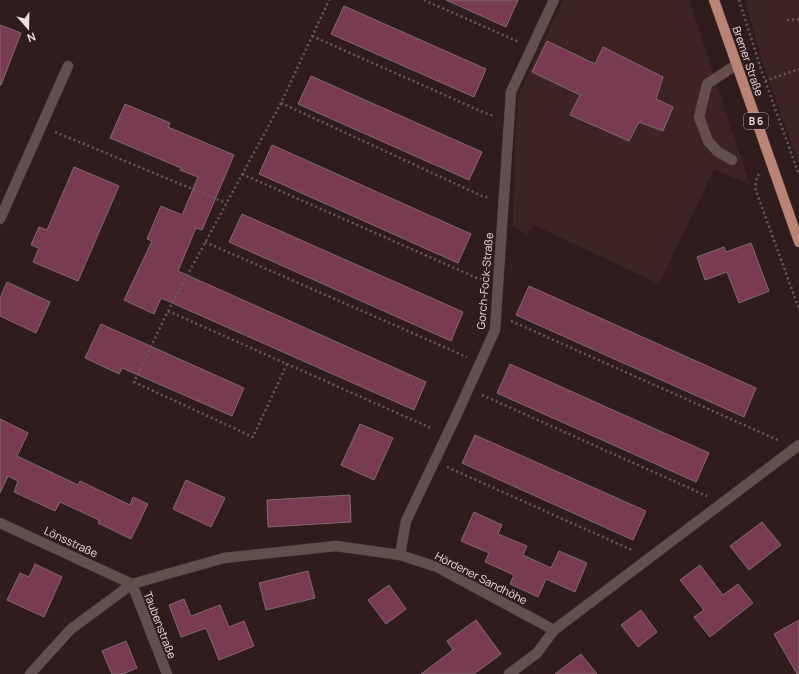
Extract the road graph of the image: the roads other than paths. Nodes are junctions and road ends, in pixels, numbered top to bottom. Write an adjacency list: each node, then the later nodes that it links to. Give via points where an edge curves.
1 (554, 0): 10 (street, Gorch-Fock-Straße, via 511,92 495,330 406,521)
2 (714, 0): 3 (main road, Bremer Straße / B 6)
3 (736, 65): 5 (street, via 707,84 699,117 708,141 717,151); 7 (main road, Bremer Straße / B 6)
4 (68, 66): 6 (street)
5 (732, 160)
6 (0, 219)
7 (799, 242)
8 (797, 446): 12 (street)
9 (0, 523): 11 (street, Lönsstraße)
10 (400, 554): 11 (street, Hördener Sandhöhe, via 336,546 224,558); 12 (street, Hördener Sandhöhe, via 437,567)
11 (132, 584): 13 (street, Hördener Sandhöhe, via 71,629); 14 (street, Taubenstraße)
12 (554, 630): 15 (street, via 537,653)
13 (30, 674)
14 (167, 674)
15 (509, 674)

